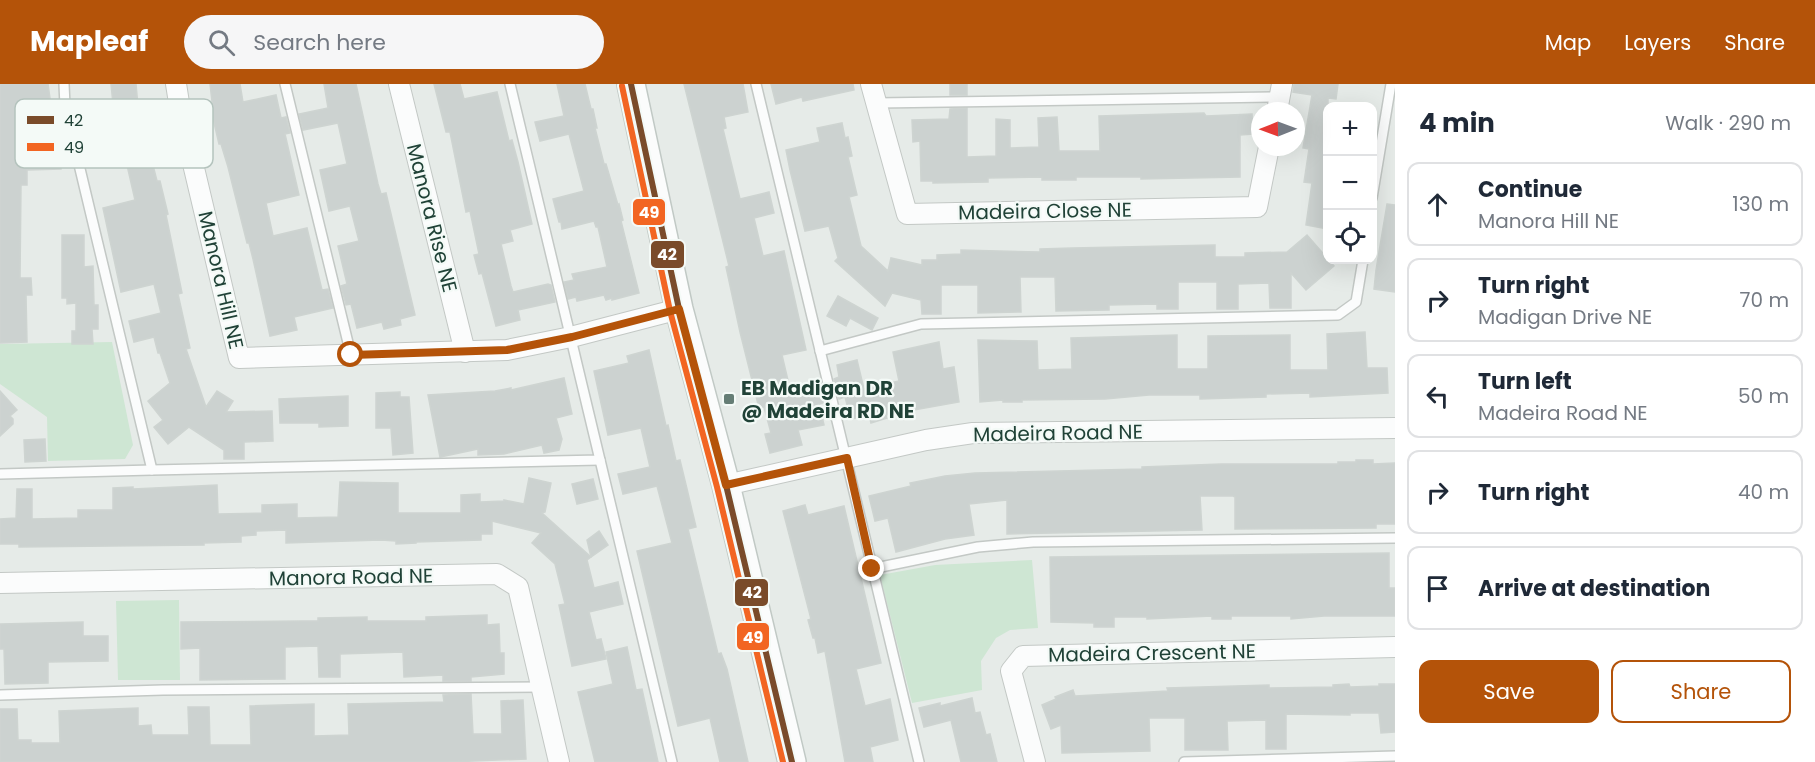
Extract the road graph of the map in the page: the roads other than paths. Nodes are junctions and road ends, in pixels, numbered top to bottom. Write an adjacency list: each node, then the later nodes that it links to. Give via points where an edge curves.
1 (64, 84): 11 (lane)
2 (176, 84): 12 (street, Manora Hill NE)
3 (285, 84): 22 (lane)
4 (399, 84): 21 (street, Manora Rise NE)
5 (510, 84): 19 (lane)
6 (632, 84): 18 (street)
7 (756, 84): 20 (lane)
8 (1391, 84): 16 (lane)
9 (874, 93): 10 (lane); 13 (street, Madeira Close NE, via 907,214 1257,207)
10 (1279, 97)
11 (65, 99)
12 (178, 99)
13 (1267, 156)
14 (80, 168): 26 (lane)
15 (194, 168): 22 (street, Manora Hill NE, via 239,358)
16 (1377, 168)
17 (1362, 264): 20 (lane, via 1356,302 1338,315 921,324)
18 (679, 309): 19 (street, Manora Hill NE); 28 (street)
19 (572, 337): 21 (street, Manora Hill NE, via 507,350); 25 (lane)
20 (820, 351): 24 (lane)
21 (465, 352): 22 (street, Manora Hill NE)
22 (351, 355)
23 (1395, 428): 24 (street, Madeira Road NE, via 973,433)
24 (847, 458): 28 (street, Madeira Road NE); 30 (lane)
25 (600, 460): 26 (lane); 37 (lane)
26 (152, 470): 27 (lane)
27 (0, 474)
28 (726, 485): 38 (street)
29 (1395, 538): 30 (lane, via 1033,542 978,547)
30 (872, 569): 39 (lane)
31 (0, 583): 33 (street, Manora Road NE, via 497,574 518,586)
32 (1395, 647): 40 (street, Madeira Crescent NE, via 1023,656 1011,671)
33 (542, 687): 34 (lane); 36 (street, Manora Road NE)
34 (0, 695)
35 (1395, 756): 41 (lane)
36 (559, 762)
37 (672, 762)
38 (792, 762)
39 (919, 762)
40 (1035, 762)
41 (1184, 762)

